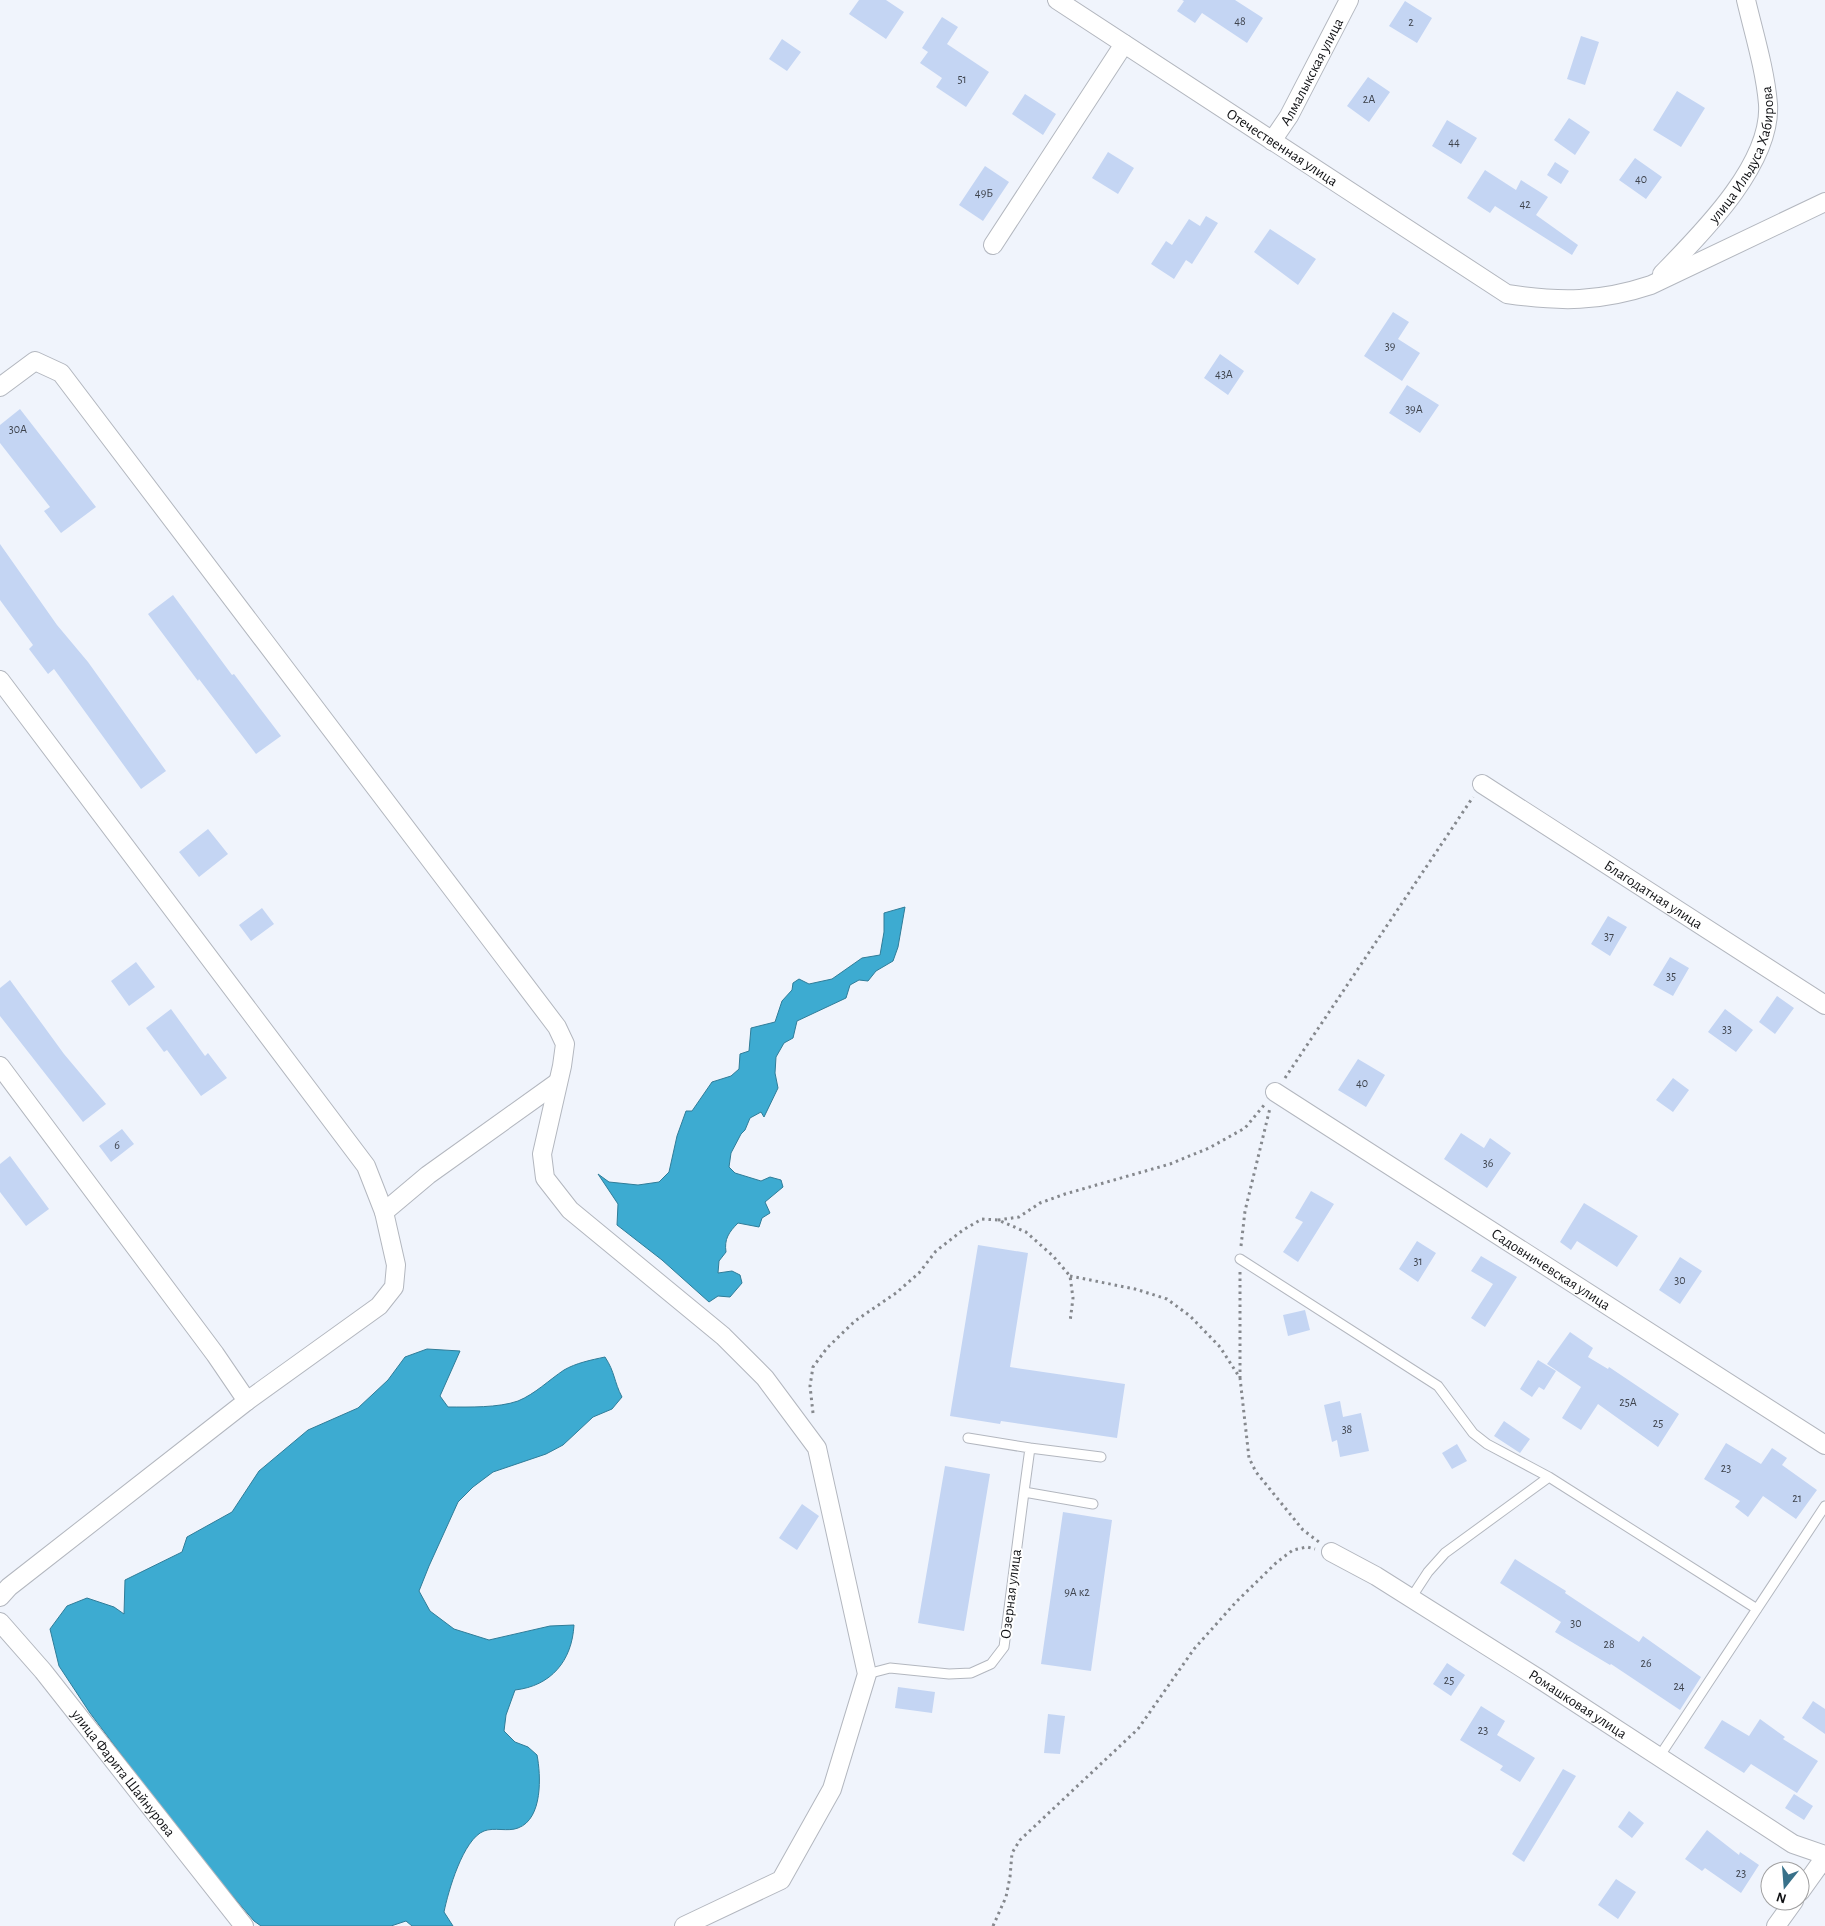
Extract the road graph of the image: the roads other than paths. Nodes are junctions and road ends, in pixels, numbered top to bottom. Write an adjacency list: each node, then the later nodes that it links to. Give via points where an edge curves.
1 (1057, 0): 4 (street, Отечественная улица)
2 (1349, 0): 5 (street, Алмалыкская улица, via 1289,116)
3 (1746, 0): 8 (street, улица Ильдуса Хабирова, via 1768,106 1758,154 1734,193 1700,236)
4 (1124, 44): 5 (street, Отечественная улица); 7 (street)
5 (1272, 141): 8 (street, Отечественная улица, via 1507,294 1544,300 1579,300 1623,294)
6 (1825, 202): 8 (street)
7 (993, 245)
8 (1651, 285)
9 (0, 387): 14 (street, via 35,361 61,373 557,1027 565,1044)
10 (0, 680): 16 (street, via 366,1166)
11 (1482, 784): 12 (street, Благодатная улица)
12 (1825, 1006)
13 (0, 1066): 18 (street)
14 (558, 1082): 16 (street, via 428,1175); 32 (street, via 542,1154 545,1178 570,1210 723,1336 765,1378 817,1448)
15 (1275, 1092): 20 (street, Садовничевская улица)
16 (384, 1212): 18 (street, via 396,1265 394,1287 379,1306)
17 (1240, 1259): 23 (lane, via 1438,1386 1473,1433 1486,1444)
18 (247, 1401): 28 (street)
19 (968, 1438): 21 (lane)
20 (1825, 1445)
21 (1030, 1448): 22 (lane); 24 (lane, Озерная улица)
22 (1101, 1457)
23 (1549, 1477): 29 (lane, via 1445,1553); 30 (lane)
24 (1024, 1492): 25 (lane); 32 (lane, Озерная улица, via 1004,1648 992,1664 971,1673 890,1668)
25 (1093, 1504)
26 (1825, 1506): 30 (lane)
27 (1331, 1552): 29 (street, Ромашковая улица)
28 (0, 1597)
29 (1411, 1598): 33 (street, Ромашковая улица)
30 (1757, 1609): 33 (lane)
31 (1, 1625): 37 (street, улица Фарита Шайнурова, via 43,1672)
32 (867, 1674): 38 (street, via 832,1789 780,1880)
33 (1659, 1757): 34 (street, Ромашковая улица, via 1793,1844)
34 (1825, 1856): 35 (street)
35 (1810, 1878)
36 (1787, 1911): 39 (street)
37 (244, 1926)
38 (684, 1926)
39 (1776, 1926)

